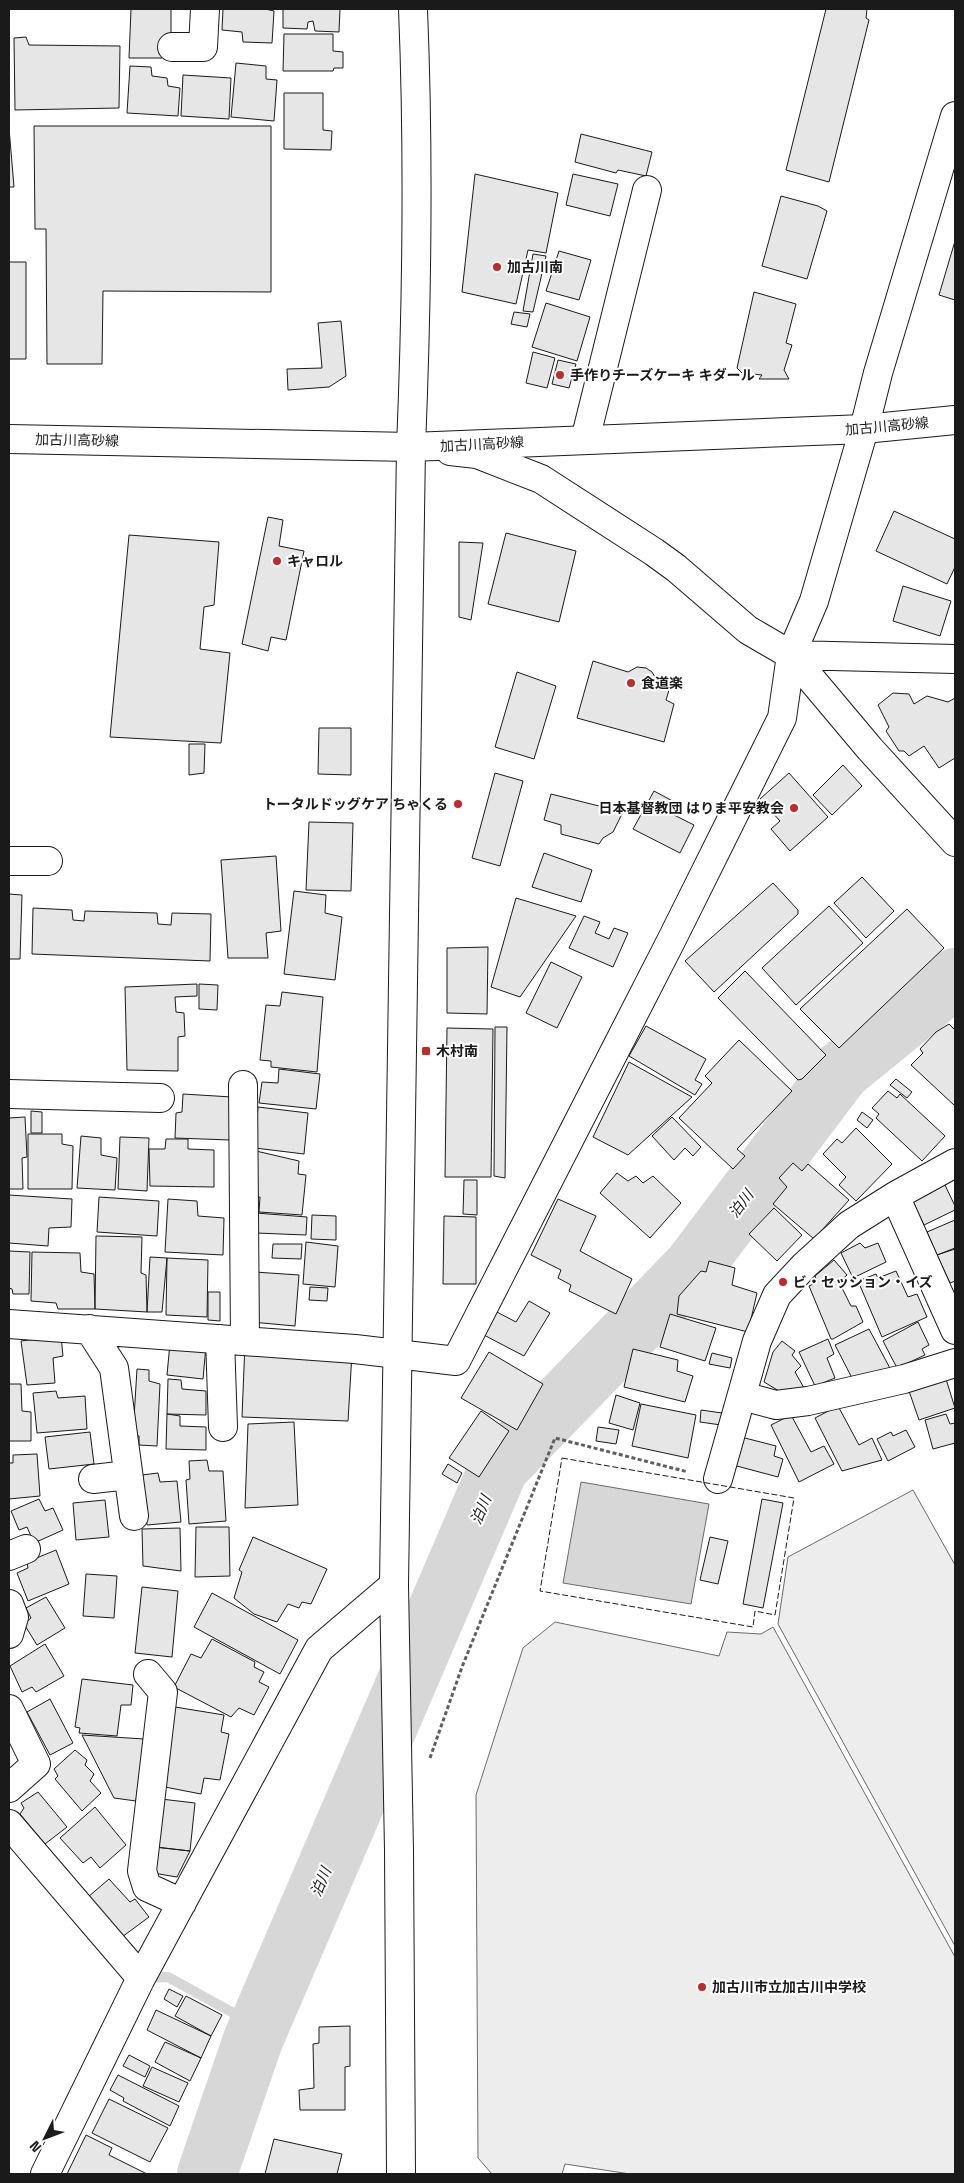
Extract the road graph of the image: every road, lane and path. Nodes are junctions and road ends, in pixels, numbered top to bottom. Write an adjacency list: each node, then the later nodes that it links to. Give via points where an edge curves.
1 (205, 9): 3 (street, via 203,47)
2 (413, 9): 10 (street, via 418,122)
3 (172, 47)
4 (955, 116): 7 (street)
5 (647, 190): 9 (street)
6 (955, 420): 7 (street, 加古川高砂線)
7 (864, 429): 9 (street, 加古川高砂線); 11 (street, via 814,602)
8 (9, 439): 10 (street, 加古川高砂線)
9 (585, 440): 10 (street, 加古川高砂線)
10 (411, 447): 11 (street, via 477,454 541,479 669,562 748,630); 25 (street)
11 (791, 655): 12 (street); 13 (street, via 870,749); 25 (street, via 782,718 456,1361)
12 (955, 659)
13 (955, 842)
14 (9, 861): 15 (street)
15 (48, 861)
16 (243, 1085): 24 (street)
17 (9, 1094): 18 (street)
18 (160, 1098)
19 (955, 1163): 20 (street)
20 (895, 1196): 23 (street); 27 (street, via 850,1225 777,1295 757,1341)
21 (9, 1324): 22 (street)
22 (90, 1329): 24 (street); 29 (street, via 114,1368)
23 (955, 1330)
24 (233, 1340): 25 (street); 28 (street)
25 (397, 1353): 33 (street)
26 (955, 1363): 27 (street, via 904,1379 800,1402 776,1405)
27 (742, 1396): 31 (street)
28 (223, 1428)
29 (128, 1475): 30 (street); 32 (street)
30 (93, 1479)
31 (718, 1480): 39 (path, via 555,1438 462,1667 427,1767)
32 (134, 1516)
33 (394, 1585): 39 (street); 41 (street, via 319,1649)
34 (9, 1604): 35 (street, via 14,1617)
35 (9, 1634)
36 (148, 1674): 41 (street, via 163,1692 142,1871 147,1887)
37 (9, 1709): 38 (street, via 36,1764)
38 (9, 1788)
39 (398, 1794): 44 (street)
40 (9, 1824): 42 (street)
41 (182, 1903): 42 (street)
42 (141, 1978): 43 (street)
43 (45, 2174)
44 (402, 2174)

